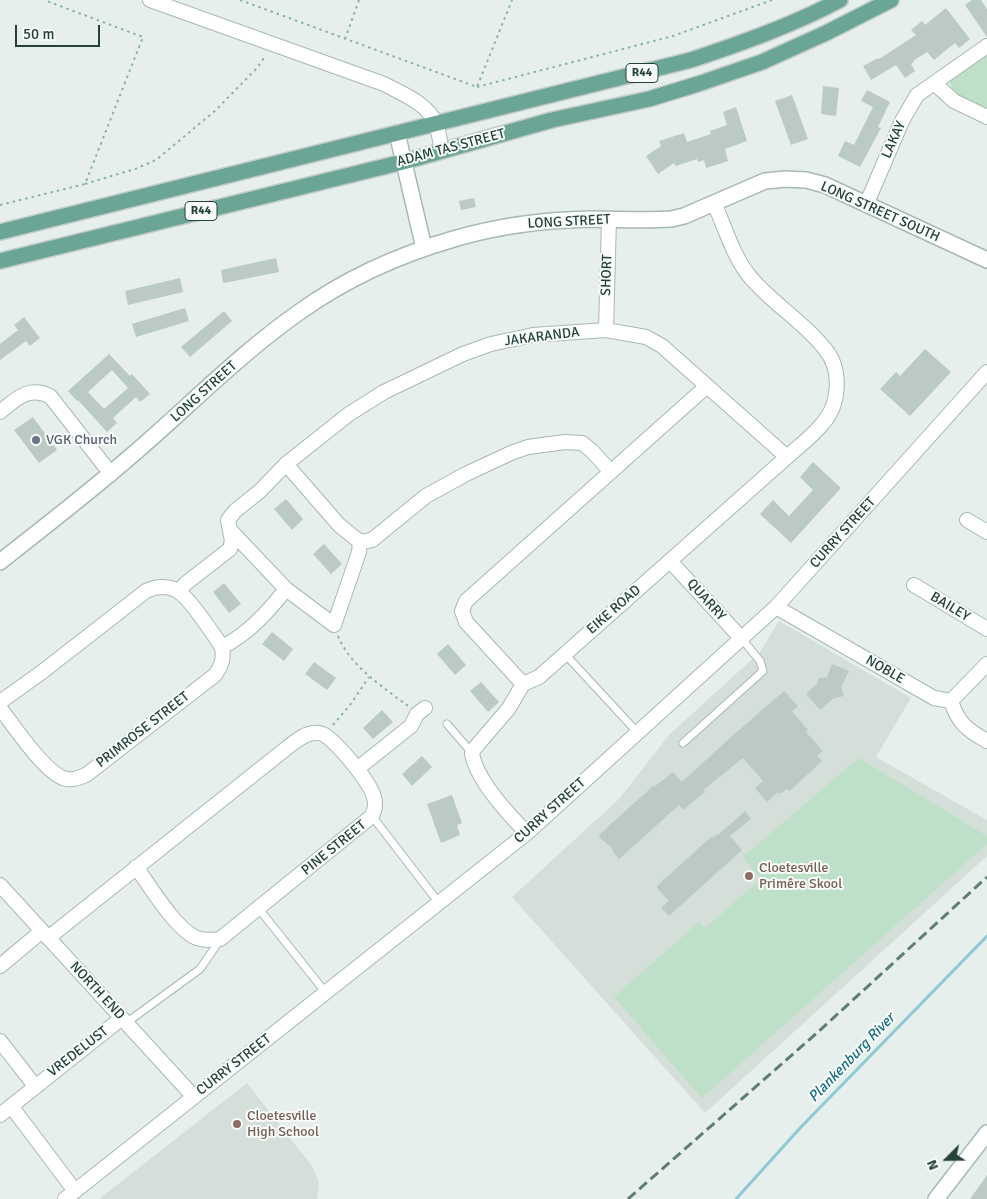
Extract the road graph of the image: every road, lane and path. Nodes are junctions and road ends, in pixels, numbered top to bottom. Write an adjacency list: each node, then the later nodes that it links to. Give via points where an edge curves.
1 (44, 0): 19 (path, via 143,36)
2 (240, 0): 9 (path)
3 (359, 0): 9 (path)
4 (512, 0): 13 (path)
5 (772, 0): 13 (path, via 673,36)
6 (840, 0): 15 (main road, ADAM TAS STREET / R44, via 744,43 691,60)
7 (890, 0): 17 (main road, ADAM TAS STREET / R44, via 762,62 698,84)
8 (157, 1): 10 (street)
9 (345, 39): 13 (path)
10 (271, 44): 15 (street, via 384,84 415,100); 19 (path, via 244,82 156,160)
11 (987, 46): 12 (street, LAKAY)
12 (934, 83): 14 (street, via 954,101); 22 (street, LAKAY, via 917,95 902,121)
13 (477, 88)
14 (987, 118)
15 (436, 123): 16 (main road, ADAM TAS STREET / R44); 17 (street)
16 (397, 133): 18 (street); 24 (main road, ADAM TAS STREET / R44)
17 (442, 151): 18 (main road, ADAM TAS STREET / R44)
18 (403, 162): 25 (street); 27 (main road, ADAM TAS STREET / R44)
19 (85, 184): 21 (path)
20 (714, 203): 22 (street, LONG STREET SOUTH, via 765,181 785,179 825,185); 23 (street, LONG STREET, via 671,219); 32 (street, EIKE ROAD, via 749,275 826,350 834,366 837,384 834,403 824,423)
21 (0, 205)
22 (866, 205): 26 (street, LONG STREET SOUTH)
23 (609, 219): 25 (street, LONG STREET, via 520,225); 28 (street, SHORT)
24 (0, 232)
25 (424, 248): 35 (street, LONG STREET, via 374,269 299,312 269,334)
26 (987, 260)
27 (0, 261)
28 (606, 330): 30 (street, JAKARANDA, via 652,339); 33 (street, JAKARANDA, via 533,335 463,354 384,392 349,414)
29 (987, 372): 45 (street, CURRY STREET)
30 (708, 386): 32 (street, JAKARANDA); 34 (street)
31 (0, 412): 35 (street, via 31,392 50,396)
32 (787, 457): 40 (street, EIKE ROAD)
33 (286, 464): 37 (street, JAKARANDA, via 260,492 232,515 228,520); 39 (street, via 339,526)
34 (611, 472): 39 (street, via 582,443 528,447 466,474 426,496 372,540); 53 (street, via 463,606 464,617 470,627)
35 (111, 474): 41 (street, LONG STREET)
36 (967, 520): 38 (street)
37 (231, 531): 43 (street); 44 (street, via 230,548)
38 (987, 532)
39 (360, 542): 46 (street)
40 (670, 561): 48 (street, QUARRY); 50 (street, EIKE ROAD)
41 (0, 562)
42 (914, 585): 47 (street, BAILEY)
43 (286, 589): 46 (street); 49 (street, via 266,614)
44 (179, 591): 49 (street); 55 (street, via 165,587 146,591)
45 (776, 608): 48 (street, CURRY STREET); 54 (street, NOBLE, via 934,698)
46 (334, 625): 52 (path, via 347,652)
47 (987, 629)
48 (742, 639): 59 (street, CURRY STREET); 62 (lane, via 760,660 763,671)
49 (222, 647): 56 (street, PRIMROSE STREET, via 224,658 215,675 86,775 73,780 47,768)
50 (564, 653): 53 (street, EIKE ROAD, via 539,676); 59 (lane)
51 (987, 664): 54 (street)
52 (369, 676): 57 (path); 60 (path)
53 (523, 684): 63 (street, via 509,708)
54 (951, 701): 61 (street, via 964,726)
55 (0, 702)
56 (0, 708)
57 (421, 711): 64 (street, via 411,726)
58 (447, 724): 63 (lane)
59 (637, 732): 66 (street, CURRY STREET)
60 (325, 735): 64 (street, PINE STREET); 67 (street, via 316,732 304,736)
61 (987, 741)
62 (683, 743)
63 (472, 754): 66 (street, via 499,802)
64 (357, 769): 65 (street, PINE STREET, via 375,798)
65 (372, 816): 69 (lane); 70 (street, PINE STREET)
66 (527, 833): 69 (street, CURRY STREET)
67 (136, 867): 71 (street); 72 (street, via 184,931 195,938)
68 (0, 885): 71 (street, NORTH END)
69 (440, 904): 74 (street, CURRY STREET)
70 (259, 909): 72 (street, PINE STREET); 74 (lane)
71 (45, 934): 73 (street); 75 (street, NORTH END)
72 (220, 939): 75 (lane, via 200,969)
73 (0, 966)
74 (326, 993): 78 (street, CURRY STREET)
75 (124, 1020): 77 (street, VREDELUST); 78 (street, NORTH END)
76 (0, 1041): 77 (street, VREDELUST)
77 (35, 1086): 79 (street, VREDELUST)
78 (194, 1097): 82 (street, CURRY STREET)
79 (11, 1106): 80 (street, VREDELUST); 82 (street)
80 (0, 1115)
81 (987, 1133): 83 (street)
82 (74, 1196)
83 (936, 1199)

